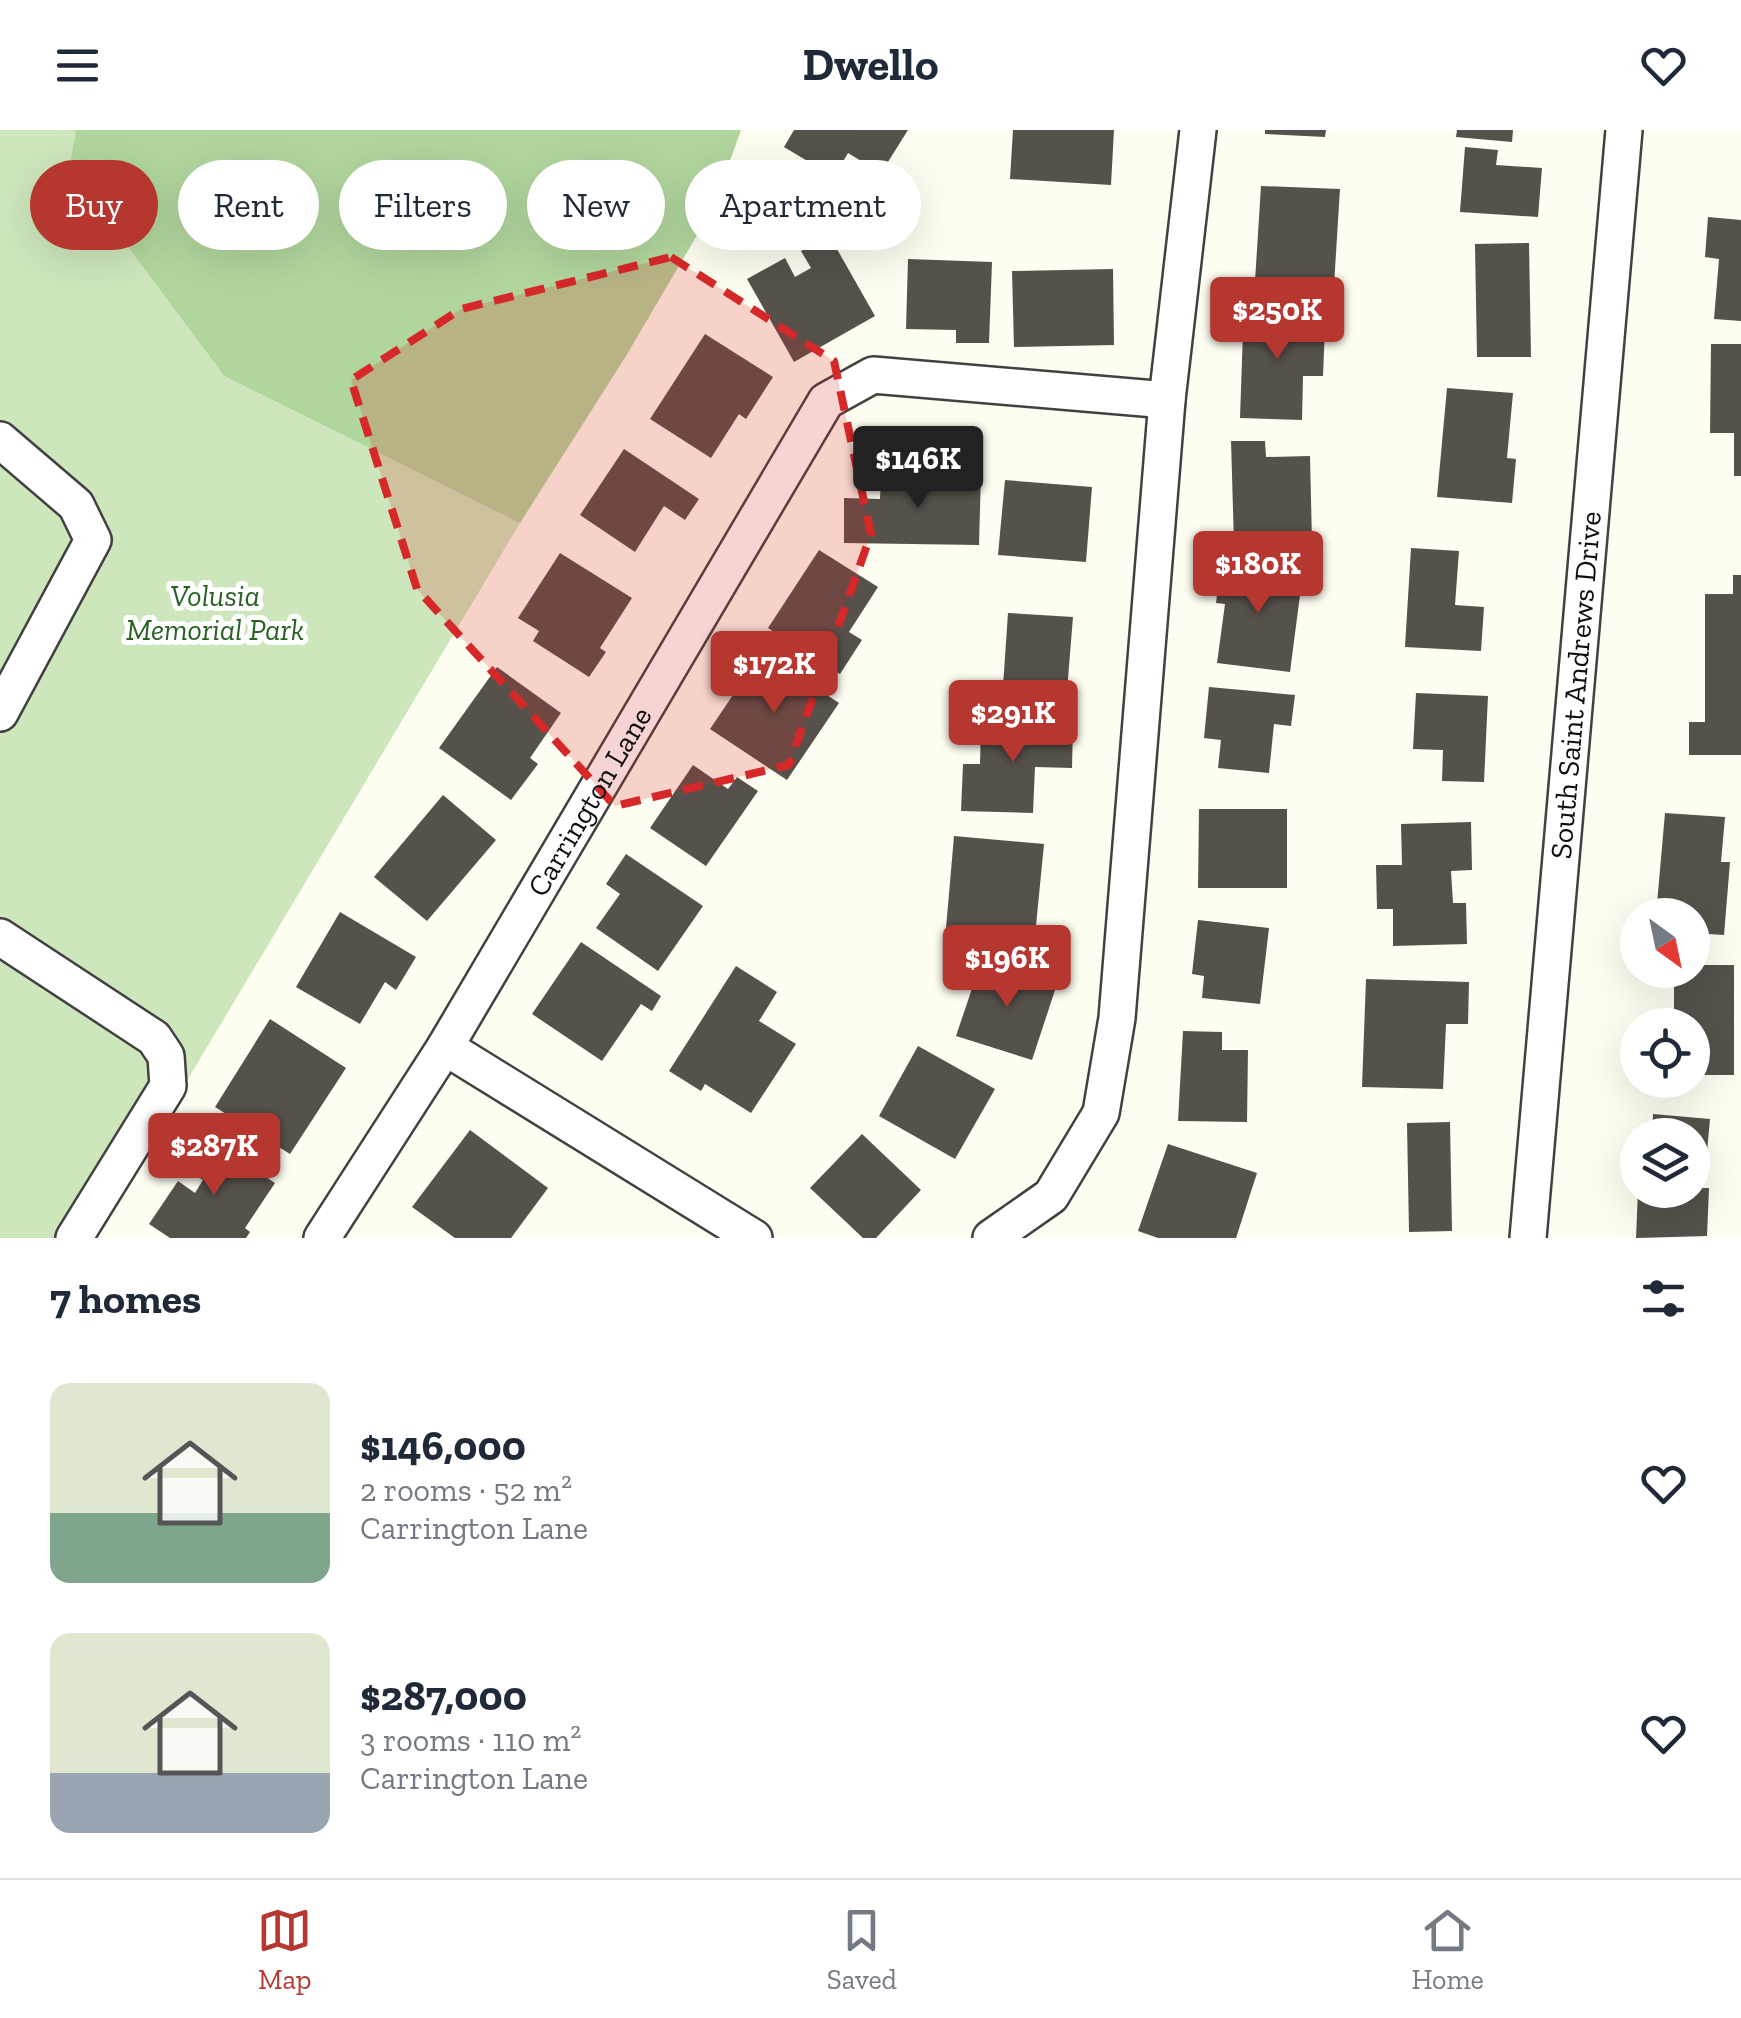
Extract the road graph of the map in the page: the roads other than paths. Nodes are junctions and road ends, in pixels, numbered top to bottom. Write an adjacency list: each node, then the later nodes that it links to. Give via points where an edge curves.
1 (1198, 130): 3 (street)
2 (1624, 130): 12 (street, South Saint Andrews Drive)
3 (1167, 400): 7 (street, Carrington Lane, via 873,375 826,402); 11 (street, via 1117,1018 1102,1113 1051,1196)
4 (0, 440): 5 (street, via 76,505 94,540)
5 (0, 713)
6 (0, 936): 8 (street, via 154,1038 166,1056 168,1086)
7 (445, 1048): 9 (street, Carrington Lane); 10 (street)
8 (74, 1238)
9 (322, 1238)
10 (754, 1238)
11 (991, 1238)
12 (1528, 1238)

